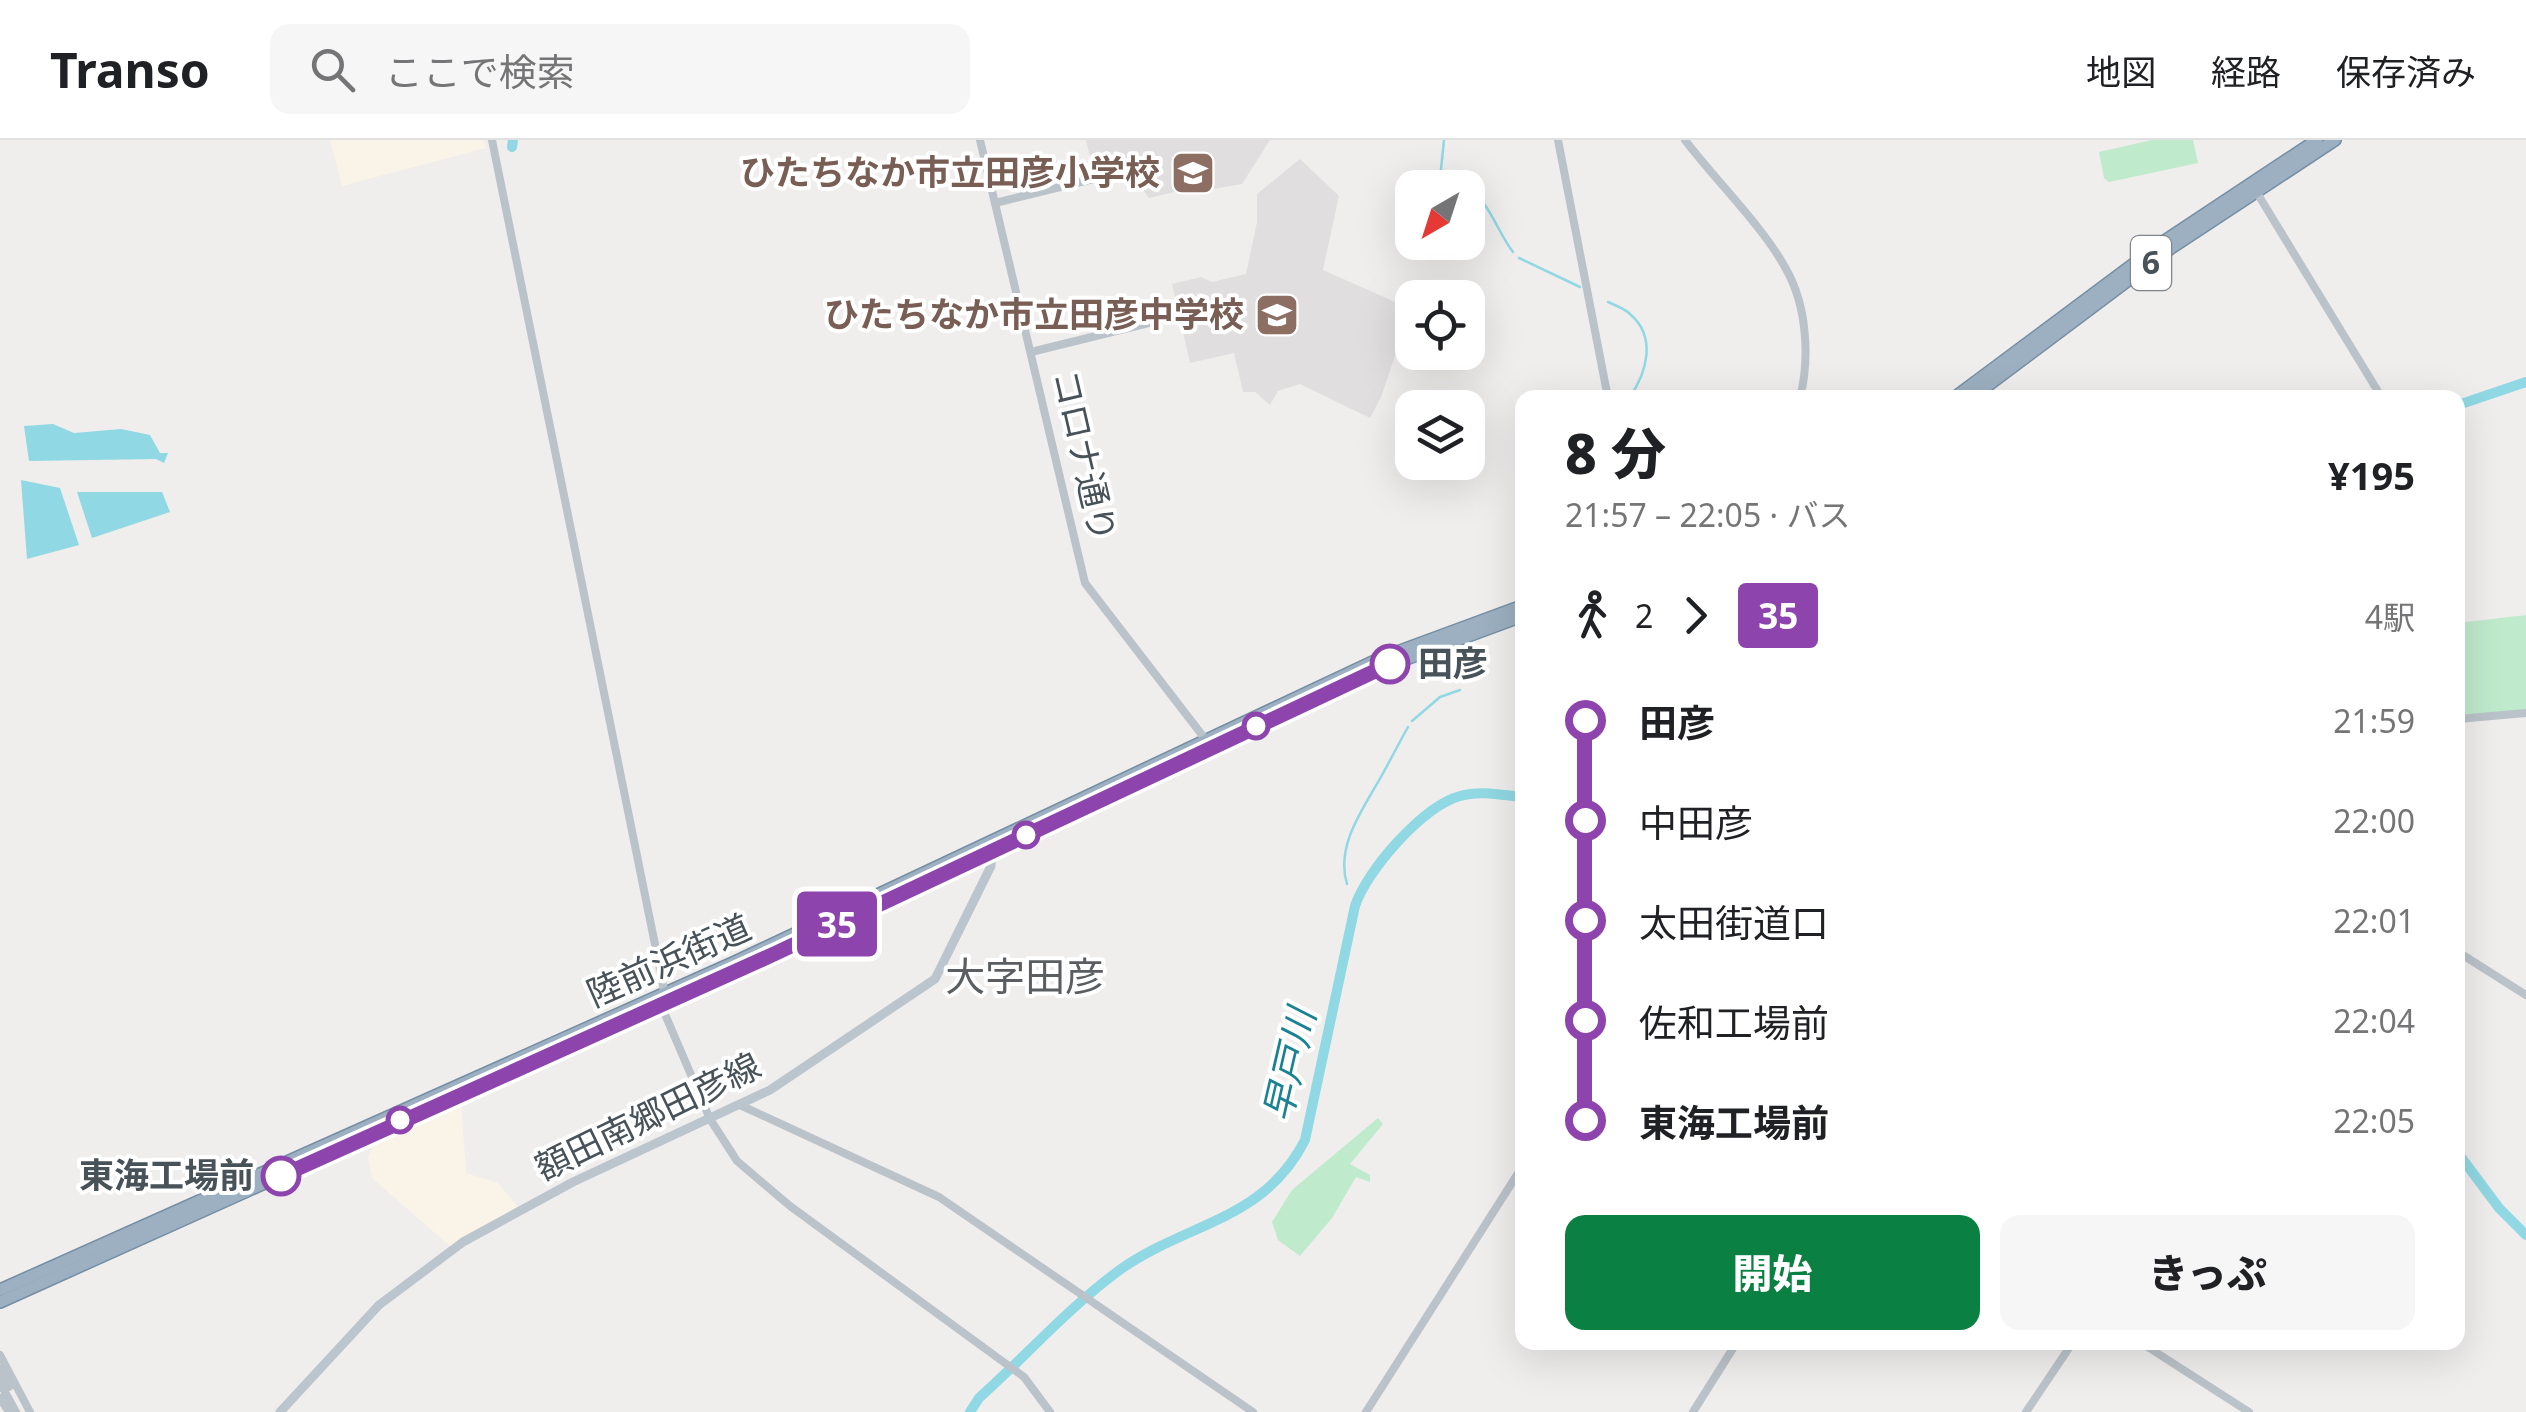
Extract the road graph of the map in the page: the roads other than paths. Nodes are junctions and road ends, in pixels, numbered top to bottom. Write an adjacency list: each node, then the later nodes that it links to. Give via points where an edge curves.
1 (492, 140): 24 (street)
2 (980, 140): 9 (street, コロナ通り)
3 (1558, 140): 12 (street)
4 (1685, 140): 13 (street, via 1790,276 1806,351)
5 (2317, 140): 8 (highway, 6)
6 (2334, 140): 8 (highway, 6)
7 (1093, 179): 9 (street)
8 (2254, 187): 14 (highway, 6); 15 (street)
9 (995, 203): 11 (street, コロナ通り)
10 (1177, 316): 11 (street)
11 (1031, 352): 20 (street, コロナ通り, via 1085,583)
12 (1606, 390)
13 (1801, 390)
14 (1978, 390)
15 (2377, 390)
16 (1515, 609): 20 (highway, 陸前浜街道, via 1381,658)
17 (1515, 618): 20 (highway, 陸前浜街道, via 1398,660)
18 (2526, 714): 19 (street)
19 (2465, 718)
20 (1209, 744): 21 (highway, 陸前浜街道)
21 (991, 847): 24 (highway, 陸前浜街道); 25 (main road, 額田南郷田彦線, via 991,866 935,980)
22 (2465, 956): 23 (street)
23 (2526, 995)
24 (662, 999): 26 (street); 28 (highway, 陸前浜街道); 29 (highway, 陸前浜街道)
25 (740, 1105): 26 (main road, 額田南郷田彦線); 42 (street, via 921,1186)
26 (710, 1119): 40 (main road, 額田南郷田彦線, via 464,1242 379,1305); 41 (street, via 737,1162 1024,1376)
27 (1515, 1178): 43 (street)
28 (0, 1290)
29 (0, 1302)
30 (1732, 1350): 44 (street)
31 (2068, 1350): 45 (street)
32 (2152, 1350): 46 (street)
33 (0, 1355): 39 (street)
34 (0, 1369): 39 (street)
35 (0, 1384): 38 (street)
36 (0, 1398): 37 (street)
37 (8, 1412)
38 (16, 1412)
39 (27, 1412)
40 (280, 1412)
41 (1050, 1412)
42 (1253, 1412)
43 (1366, 1412)
44 (1693, 1412)
45 (2026, 1412)
46 (2249, 1412)

